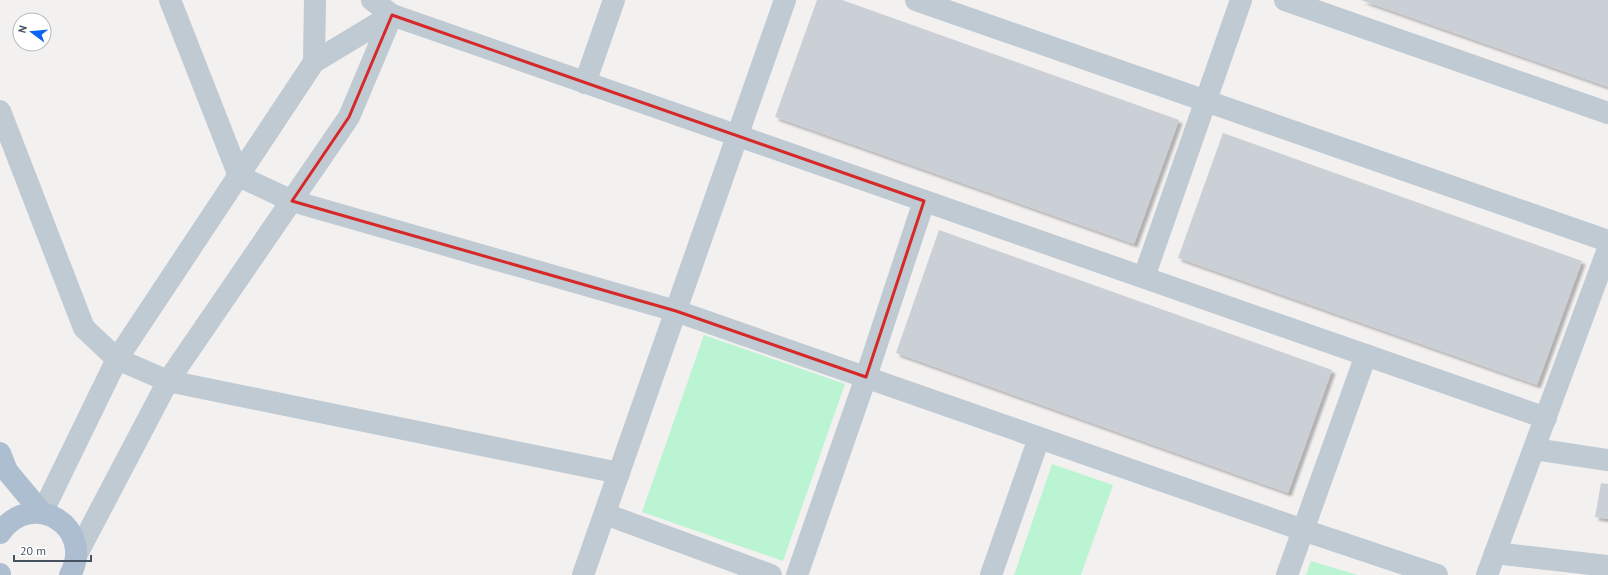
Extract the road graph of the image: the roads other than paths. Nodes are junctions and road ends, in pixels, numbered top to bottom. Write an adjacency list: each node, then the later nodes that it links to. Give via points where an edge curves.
1 (170, 0): 16 (street)
2 (314, 0): 10 (street)
3 (372, 0): 9 (street)
4 (614, 0): 11 (street)
5 (785, 0): 15 (street)
6 (916, 0): 12 (street)
7 (1241, 0): 12 (street)
8 (1285, 0): 14 (street)
9 (392, 15): 10 (street); 11 (street); 17 (street, via 349,117)
10 (314, 62): 16 (street)
11 (585, 82): 15 (street)
12 (1205, 101): 19 (street); 21 (street)
13 (0, 111): 24 (street, via 84,328)
14 (1608, 112)
15 (737, 136): 18 (street); 22 (street)
16 (239, 176): 17 (street); 24 (street)
17 (292, 201): 22 (street); 26 (street)
18 (924, 201): 21 (street); 25 (street)
19 (1608, 241)
20 (1608, 249): 27 (street)
21 (1144, 277): 23 (street)
22 (676, 311): 25 (street); 32 (street)
23 (1366, 355): 27 (street); 35 (street)
24 (117, 360): 26 (street); 33 (street)
25 (866, 377): 28 (street); 42 (street)
26 (168, 381): 32 (street); 39 (street)
27 (1546, 418): 29 (street)
28 (1039, 438): 35 (street); 43 (street)
29 (1534, 449): 31 (street); 37 (street)
30 (0, 453): 33 (main road, via 7,471)
31 (1608, 460)
32 (619, 473): 34 (street)
33 (42, 513): 36 (main road, via 29,513 17,517 6,524); 39 (main road, via 63,523 71,532 75,544)
34 (605, 514): 40 (street); 41 (street)
35 (1303, 530): 44 (street); 45 (street)
36 (0, 533)
37 (1495, 553): 38 (street); 46 (street)
38 (1608, 566)
39 (76, 569)
40 (584, 575)
41 (771, 575)
42 (797, 575)
43 (991, 575)
44 (1287, 575)
45 (1437, 575)
46 (1487, 575)

